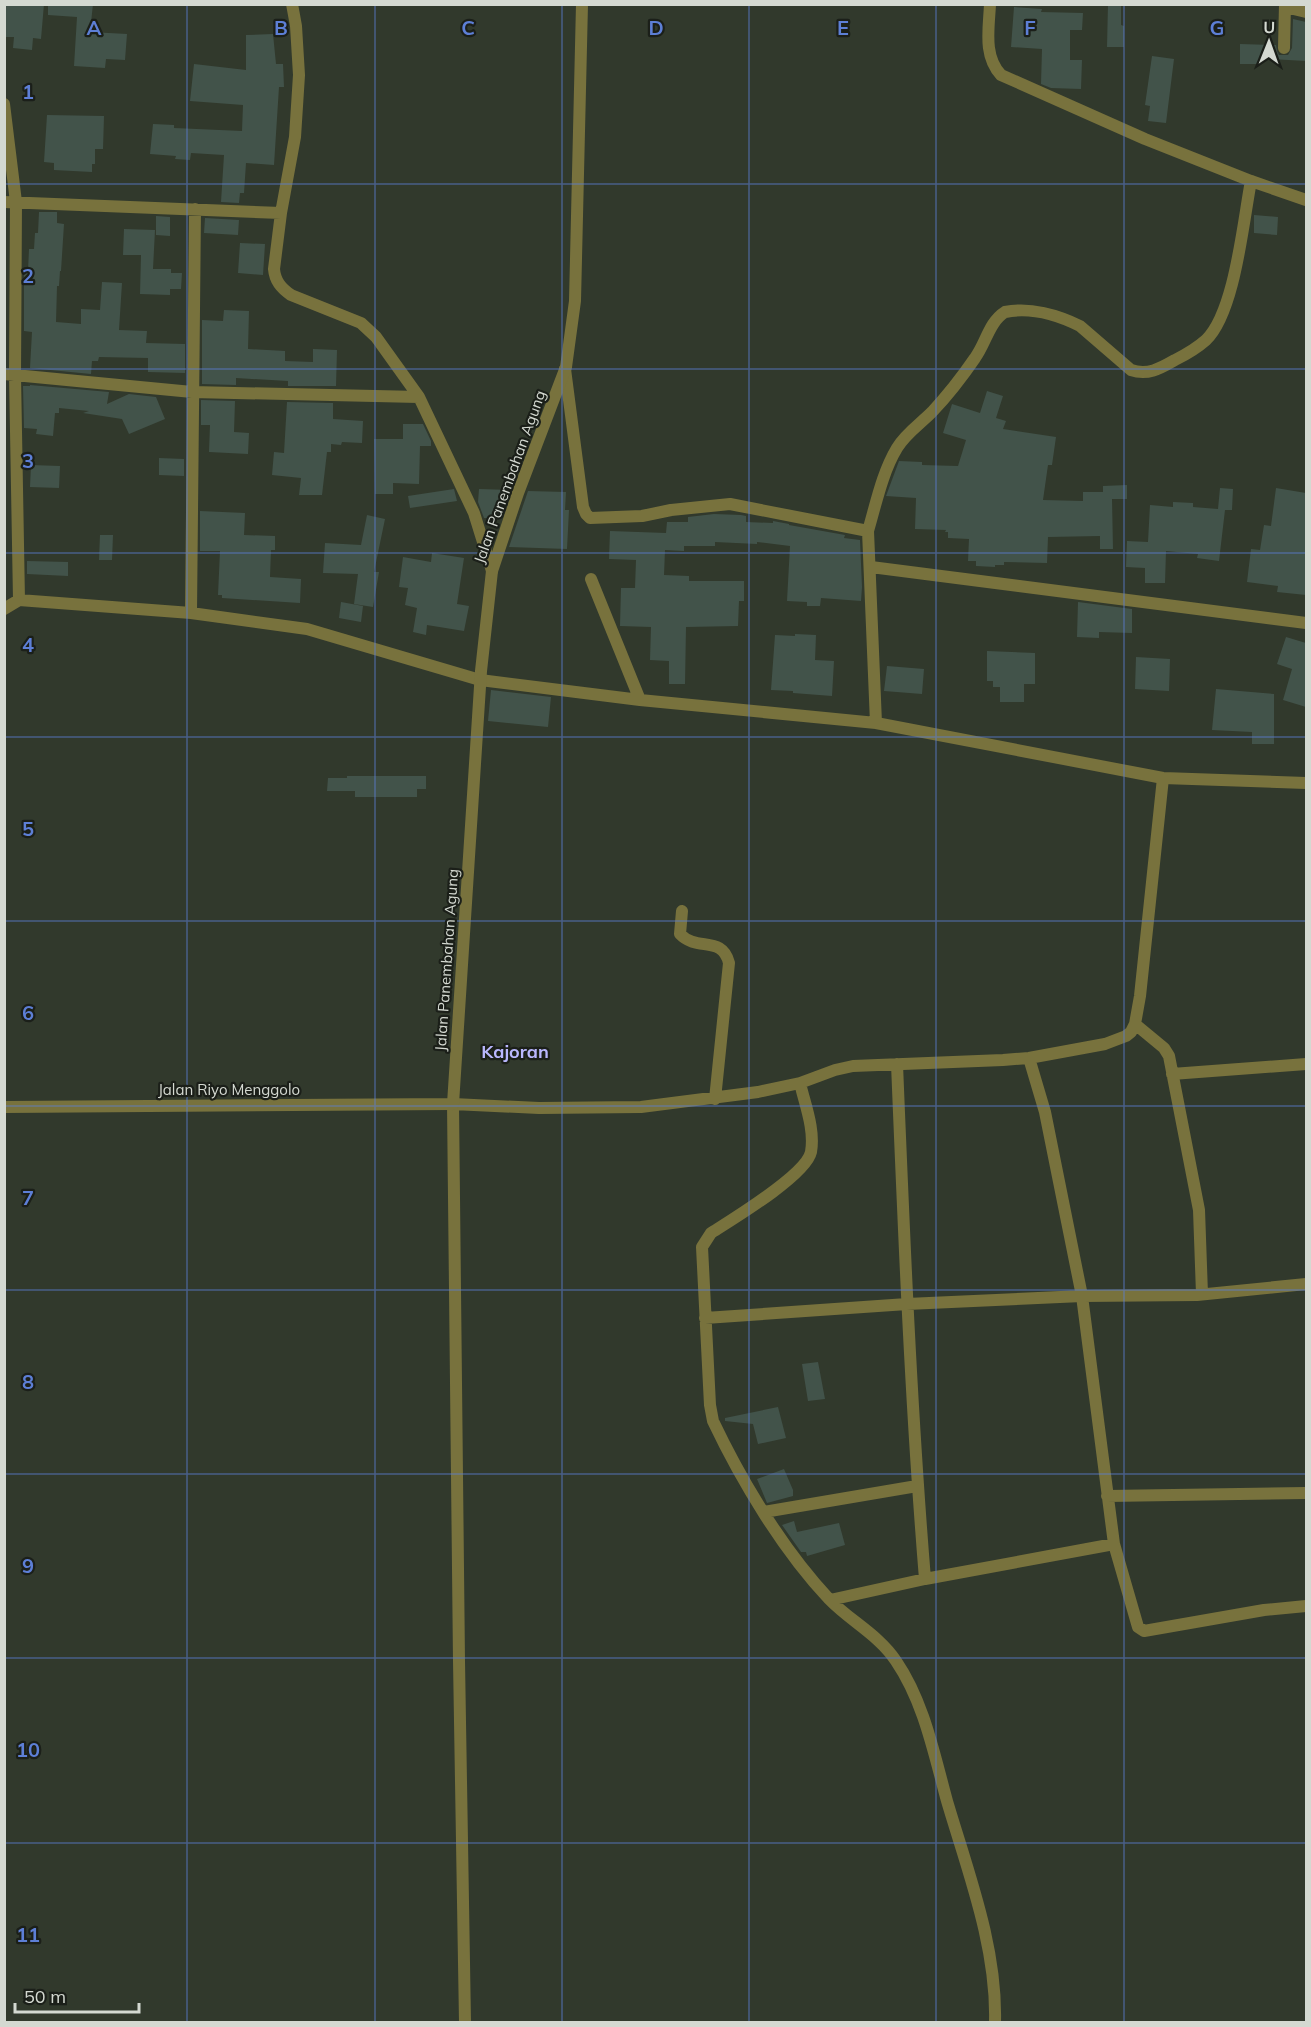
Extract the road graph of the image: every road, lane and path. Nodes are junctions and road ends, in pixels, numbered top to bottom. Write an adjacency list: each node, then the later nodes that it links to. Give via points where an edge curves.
1 (292, 4): 12 (street, via 299,75 295,137)
2 (582, 4): 13 (street, Jalan Panembahan Agung, via 575,301)
3 (990, 4): 8 (street, via 991,60 1001,75)
4 (1285, 6): 5 (street); 6 (street)
5 (1306, 12)
6 (1284, 48)
7 (4, 104): 10 (street)
8 (1251, 181): 9 (street); 17 (street, via 1228,299 1220,321 1205,341 1158,369 1138,372 1070,321 1042,312 1005,312 995,321 958,382 897,448)
9 (1306, 200)
10 (10, 202): 11 (street); 14 (street)
11 (195, 209): 12 (street); 15 (street)
12 (281, 213): 16 (street, via 274,269 283,289 361,322)
13 (565, 369): 17 (street, via 583,507 590,518 642,516 730,504); 19 (street, Jalan Panembahan Agung)
14 (10, 375): 15 (street); 21 (street)
15 (192, 392): 16 (street); 23 (street)
16 (419, 397): 19 (street, via 474,513)
17 (868, 531): 18 (street)
18 (871, 567): 24 (street); 27 (street)
19 (492, 571): 25 (street, Jalan Panembahan Agung)
20 (591, 579): 26 (street)
21 (19, 600): 22 (street); 23 (street)
22 (4, 609)
23 (190, 613): 25 (street, via 307,629)
24 (1306, 622)
25 (480, 676): 26 (street); 38 (street, Jalan Panembahan Agung)
26 (640, 700): 27 (street)
27 (876, 720): 28 (street)
28 (1162, 780): 29 (street); 31 (street)
29 (1306, 783)
30 (682, 911): 37 (street, via 680,934 689,941 720,948 729,963)
31 (1135, 1024): 32 (street, Jalan Riyo Menggolo, via 1126,1036 1105,1044); 35 (street, via 1167,1052)
32 (1029, 1058): 33 (street, Jalan Riyo Menggolo); 42 (street, via 1045,1112)
33 (897, 1064): 36 (street, Jalan Riyo Menggolo, via 853,1066); 43 (street)
34 (1306, 1064): 35 (street)
35 (1172, 1074): 41 (street, via 1199,1209)
36 (800, 1083): 37 (street, Jalan Riyo Menggolo); 44 (street, via 811,1132 809,1158 793,1176 707,1237 702,1247)
37 (715, 1099): 38 (street, Jalan Riyo Menggolo, via 640,1107)
38 (453, 1104): 39 (street, Jalan Riyo Menggolo); 53 (street, Jalan Panembahan Agung)
39 (4, 1107)
40 (1306, 1284): 41 (street)
41 (1202, 1294): 42 (street)
42 (1082, 1296): 43 (street); 47 (street)
43 (907, 1304): 44 (street); 45 (street)
44 (705, 1318): 48 (street, via 713,1421)
45 (917, 1486): 48 (street); 50 (street)
46 (1306, 1493): 47 (street)
47 (1107, 1496): 49 (street)
48 (764, 1512): 51 (street)
49 (1114, 1544): 50 (street); 52 (street, via 1135,1620 1144,1631)
50 (925, 1579): 51 (street)
51 (830, 1600): 54 (street, via 890,1652 919,1708 981,1916 995,1999)
52 (1306, 1606)
53 (465, 2022)
54 (995, 2022)

